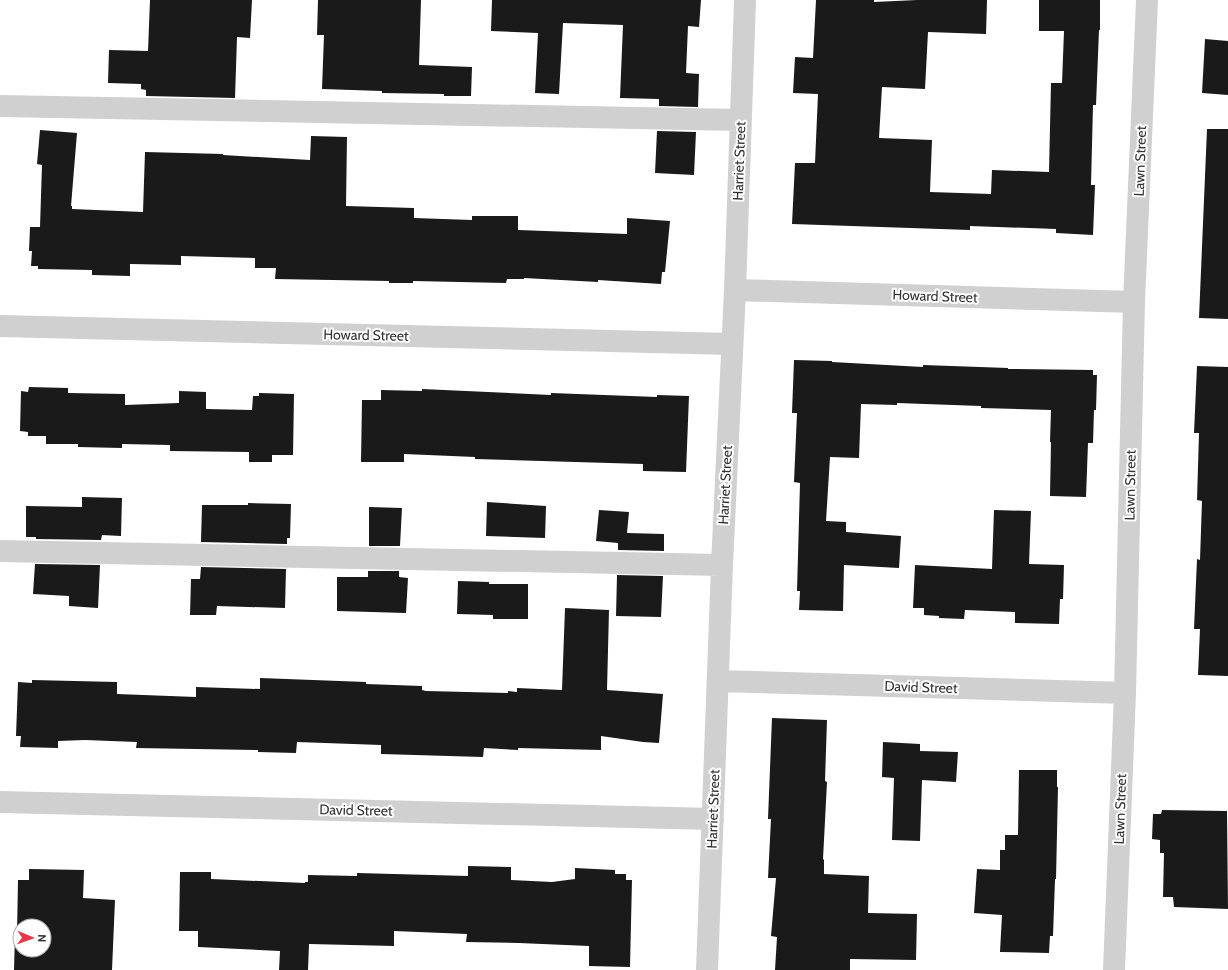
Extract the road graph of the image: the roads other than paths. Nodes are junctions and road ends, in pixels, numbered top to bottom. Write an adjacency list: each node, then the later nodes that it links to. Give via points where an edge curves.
1 (745, 0): 4 (street, Harriet Street)
2 (1147, 0): 6 (street, Lawn Street)
3 (0, 106): 4 (street)
4 (740, 120): 5 (street, Harriet Street)
5 (735, 290): 6 (street, Howard Street); 8 (street, Harriet Street)
6 (1134, 302): 12 (street, Lawn Street)
7 (0, 326): 8 (street, Howard Street)
8 (732, 344): 10 (street, Harriet Street)
9 (0, 551): 10 (street)
10 (722, 566): 11 (street, Harriet Street)
11 (718, 681): 12 (street, David Street); 14 (street, Harriet Street)
12 (1125, 693): 16 (street, Lawn Street)
13 (0, 802): 14 (street, David Street)
14 (713, 819): 15 (street, Harriet Street)
15 (708, 970)
16 (1114, 970)

